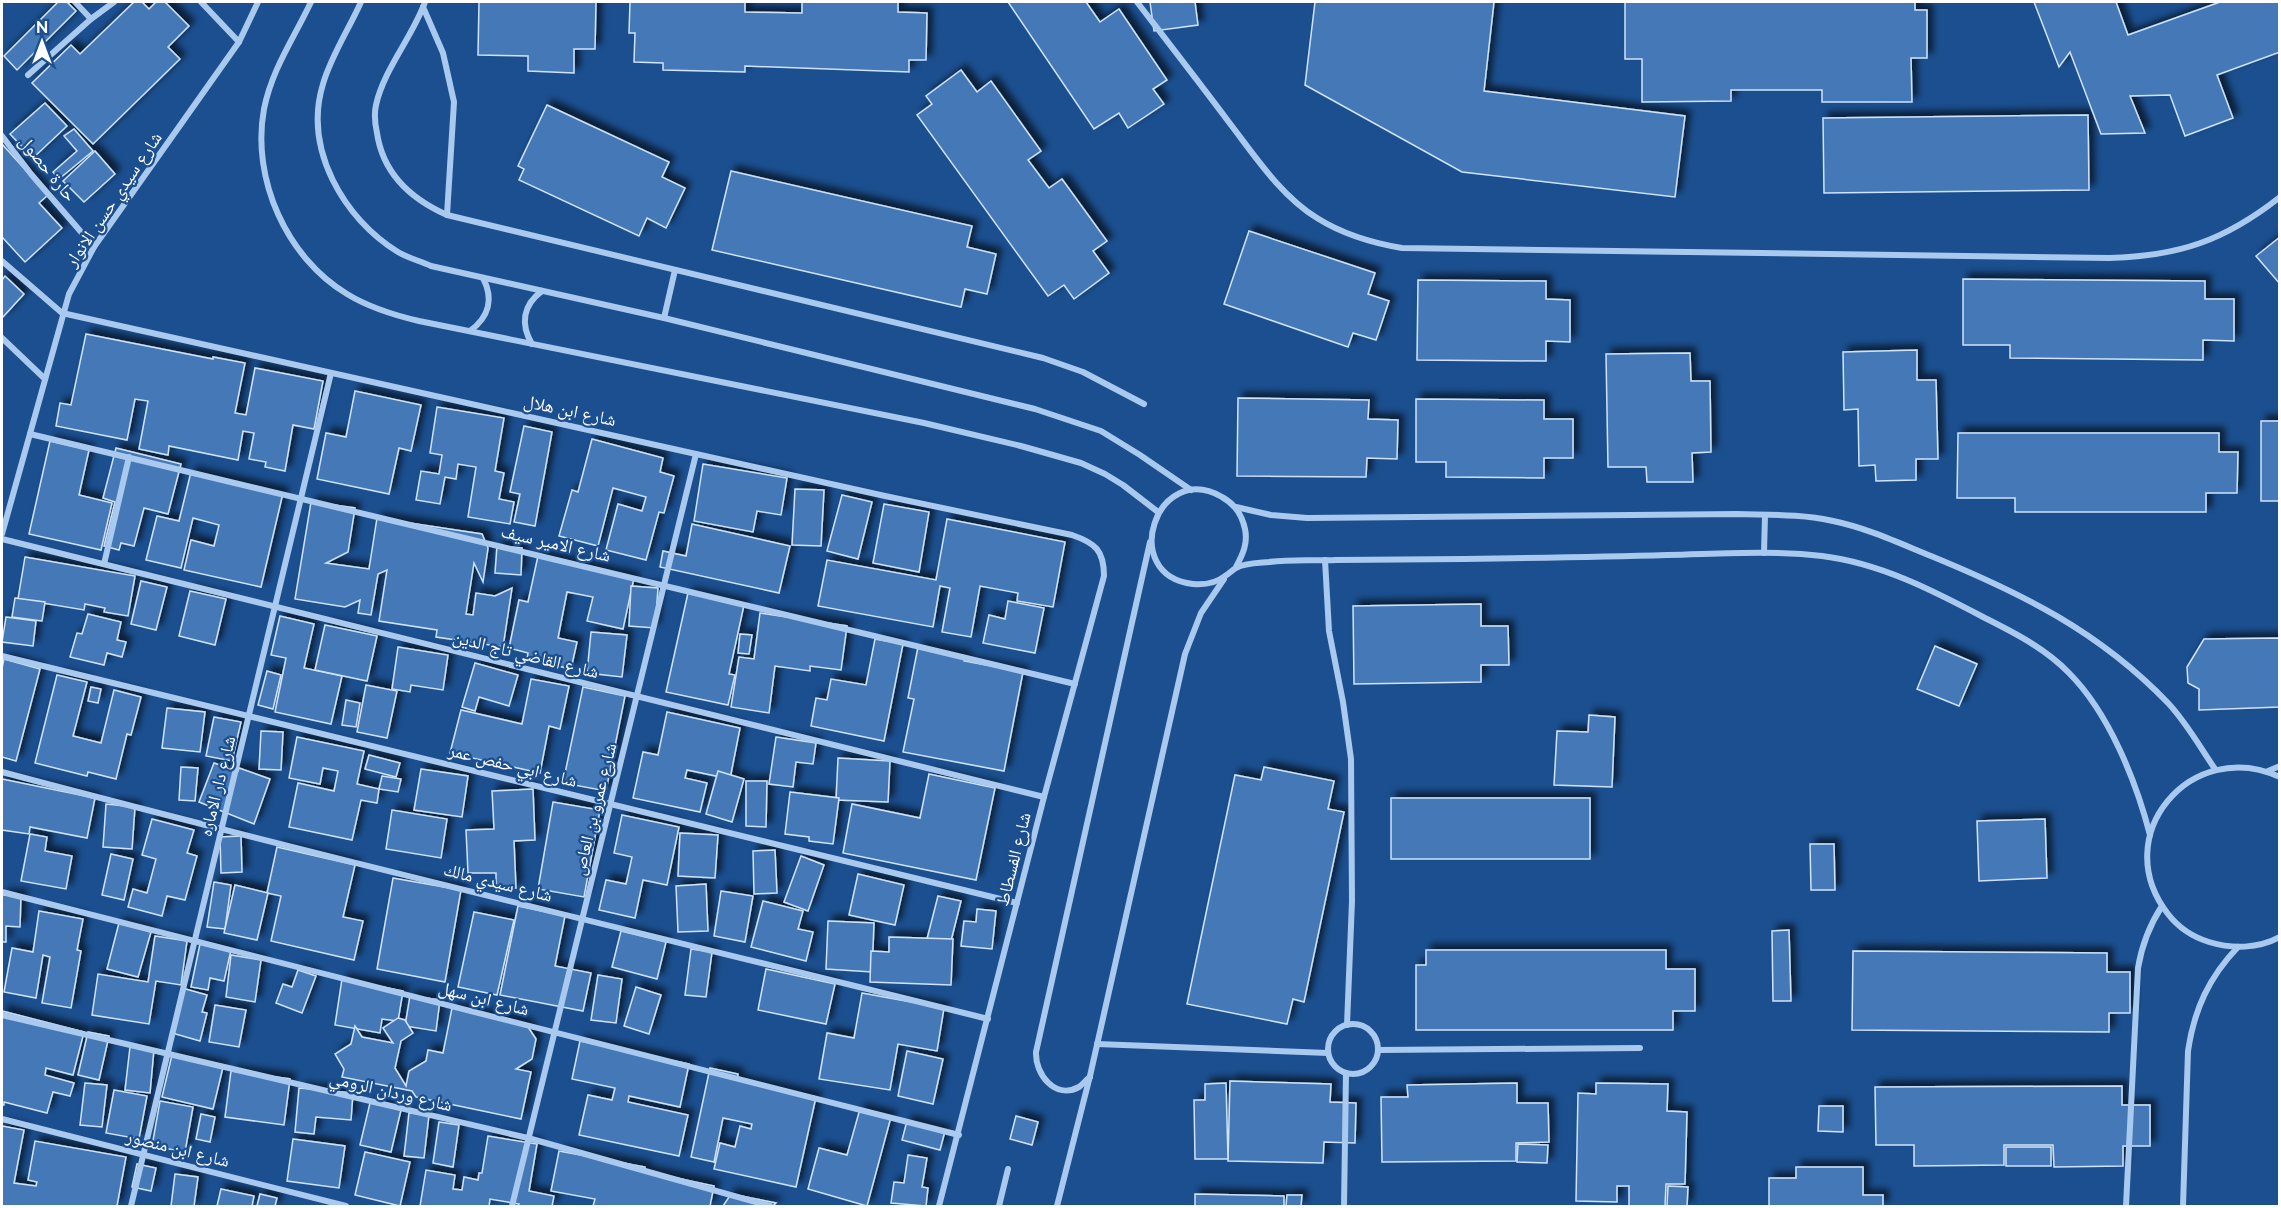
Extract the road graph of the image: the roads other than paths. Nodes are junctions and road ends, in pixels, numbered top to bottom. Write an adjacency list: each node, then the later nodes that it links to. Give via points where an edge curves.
1 (75, 2): 9 (street)
2 (114, 2): 9 (street)
3 (201, 2): 10 (street)
4 (258, 2): 10 (street, شارع سيدي حسن الانوار)
5 (311, 2): 22 (street, via 279,61 264,111 263,164 278,214 306,258 345,293 393,315)
6 (361, 2): 18 (street, via 322,85 320,135 332,180 353,214 400,254)
7 (1137, 2): 13 (street, via 1292,199 1316,218 1372,243 1402,248 2144,257 2211,240)
8 (424, 4): 14 (street, via 443,53 454,102); 14 (street, via 383,86 375,123 383,158 392,174 416,198)
9 (92, 19): 11 (street)
10 (239, 42): 15 (street, شارع سيدي حسن الانوار)
11 (28, 75)
12 (2, 136): 15 (street, حارة حصول)
13 (2280, 197)
14 (447, 215): 17 (street)
15 (94, 247): 20 (street, شارع سيدي حسن الانوار)
16 (2, 261): 20 (street)
17 (675, 270): 21 (street); 27 (street, via 1043,358 1083,372)
18 (483, 278): 19 (street); 22 (street, via 490,297 489,307)
19 (542, 291): 21 (street); 24 (street, via 534,297 525,315 524,325)
20 (62, 313): 25 (street, شارع ابن هلال); 26 (street, شارع سيدي حسن الانوار)
21 (664, 318): 31 (street, via 965,390 1071,420 1122,443)
22 (470, 331): 24 (street)
23 (2, 338): 26 (street)
24 (532, 344): 34 (street, via 1021,446 1105,474)
25 (332, 373): 29 (street, شارع ابن هلال); 32 (street, شارع دار الاماره)
26 (45, 379): 28 (street, شارع سيدي حسن الانوار)
27 (1144, 404)
28 (30, 434): 30 (street, شارع الامير سيف); 36 (street, شارع سيدي حسن الانوار)
29 (696, 454): 38 (street, شارع ابن هلال); 46 (street, شارع عمرو بن العاص)
30 (129, 457): 32 (street, شارع الامير سيف); 43 (street)
31 (1191, 490): 33 (street, via 1216,493); 34 (street, via 1167,502)
32 (301, 498): 46 (street, شارع الامير سيف); 47 (street, شارع دار الاماره)
33 (1236, 507): 35 (street, via 1307,518); 44 (street, via 1244,521 1246,537 1244,553)
34 (1158, 512): 39 (street)
35 (1765, 515): 41 (street); 53 (street, via 1832,520 1859,528 2036,603 2074,625 2141,677 2170,705)
36 (3, 520): 37 (street, شارع سيدي حسن الانوار)
37 (2, 534)
38 (1072, 535): 49 (street, شارع الفسطاط, via 1097,549 1104,562 1104,576)
39 (1151, 537): 45 (street, via 1158,562 1177,580 1202,585); 78 (street, via 1036,1052 1037,1068 1049,1084 1069,1089 1078,1087)
40 (2, 539): 43 (street, شارع القاضي تاج الدين)
41 (1764, 553): 42 (street); 60 (street, via 1826,556 1898,576 2036,646 2069,673 2104,720 2142,804)
42 (1325, 561): 44 (street); 70 (street, via 1329,631 1350,759 1352,901)
43 (104, 564): 47 (street, شارع القاضي تاج الدين)
44 (1236, 567): 45 (street)
45 (1227, 576): 72 (street, via 1201,613 1185,654)
46 (664, 584): 49 (street, شارع الامير سيف); 50 (street, شارع عمرو بن العاص)
47 (275, 607): 50 (street, شارع القاضي تاج الدين); 51 (street, شارع دار الاماره)
48 (2, 656): 51 (street, شارع ابي حفص عمر)
49 (1075, 684): 57 (street, شارع الفسطاط)
50 (636, 697): 57 (street, شارع القاضي تاج الدين); 58 (street, شارع عمرو بن العاص)
51 (249, 716): 58 (street, شارع ابي حفص عمر); 59 (street, شارع دار الاماره)
52 (2280, 766): 54 (street)
53 (2215, 769): 54 (street, via 2242,767); 60 (street, via 2181,786 2167,800)
54 (2268, 771): 56 (street)
55 (2, 772): 59 (street, شارع سيدي مالك)
56 (2280, 777)
57 (1044, 797): 62 (street, شارع الفسطاط)
58 (610, 804): 62 (street, شارع ابي حفص عمر); 64 (street, شارع عمرو بن العاص)
59 (221, 830): 64 (street, شارع سيدي مالك); 66 (street, شارع دار الاماره)
60 (2150, 835): 63 (street, via 2148,871)
61 (2, 892): 66 (street, شارع ابن سهل)
62 (1017, 903): 69 (street, شارع الفسطاط)
63 (2162, 906): 67 (street, via 2195,936 2220,946); 92 (street, via 2142,944 2138,968)
64 (583, 918): 69 (street, شارع سيدي مالك); 71 (street, شارع عمرو بن العاص)
65 (2280, 937): 67 (street)
66 (195, 939): 71 (street, شارع ابن سهل); 76 (street, شارع دار الاماره)
67 (2238, 947): 93 (street, via 2208,984 2191,1029)
68 (2, 1016): 76 (street, شارع وردان الرومي)
69 (988, 1019): 80 (street, شارع الفسطاط)
70 (1347, 1025): 74 (street, via 1365,1027 1377,1041); 75 (street, via 1332,1035)
71 (555, 1031): 80 (street, شارع ابن سهل); 81 (street, شارع عمرو بن العاص)
72 (1097, 1044): 75 (street); 78 (street)
73 (1640, 1048): 74 (street)
74 (1378, 1050): 77 (street, via 1377,1059 1364,1072)
75 (1328, 1053): 77 (street, via 1337,1069)
76 (167, 1054): 81 (street, شارع وردان الرومي); 82 (street, شارع دار الاماره)
77 (1346, 1073): 91 (street)
78 (1090, 1076): 90 (street)
79 (2, 1119): 82 (street, شارع ابن منصور)
80 (959, 1135): 88 (street, شارع الفسطاط)
81 (528, 1138): 86 (street, شارع عمرو بن العاص); 87 (street, شارع وردان الرومي)
82 (143, 1155): 84 (street, شارع دار الاماره); 85 (street, شارع ابن منصور)
83 (1008, 1169): 89 (street)
84 (131, 1206)
85 (346, 1206)
86 (512, 1206)
87 (770, 1206)
88 (939, 1206)
89 (999, 1206)
90 (1057, 1206)
91 (1344, 1206)
92 (2126, 1206)
93 (2183, 1206)

